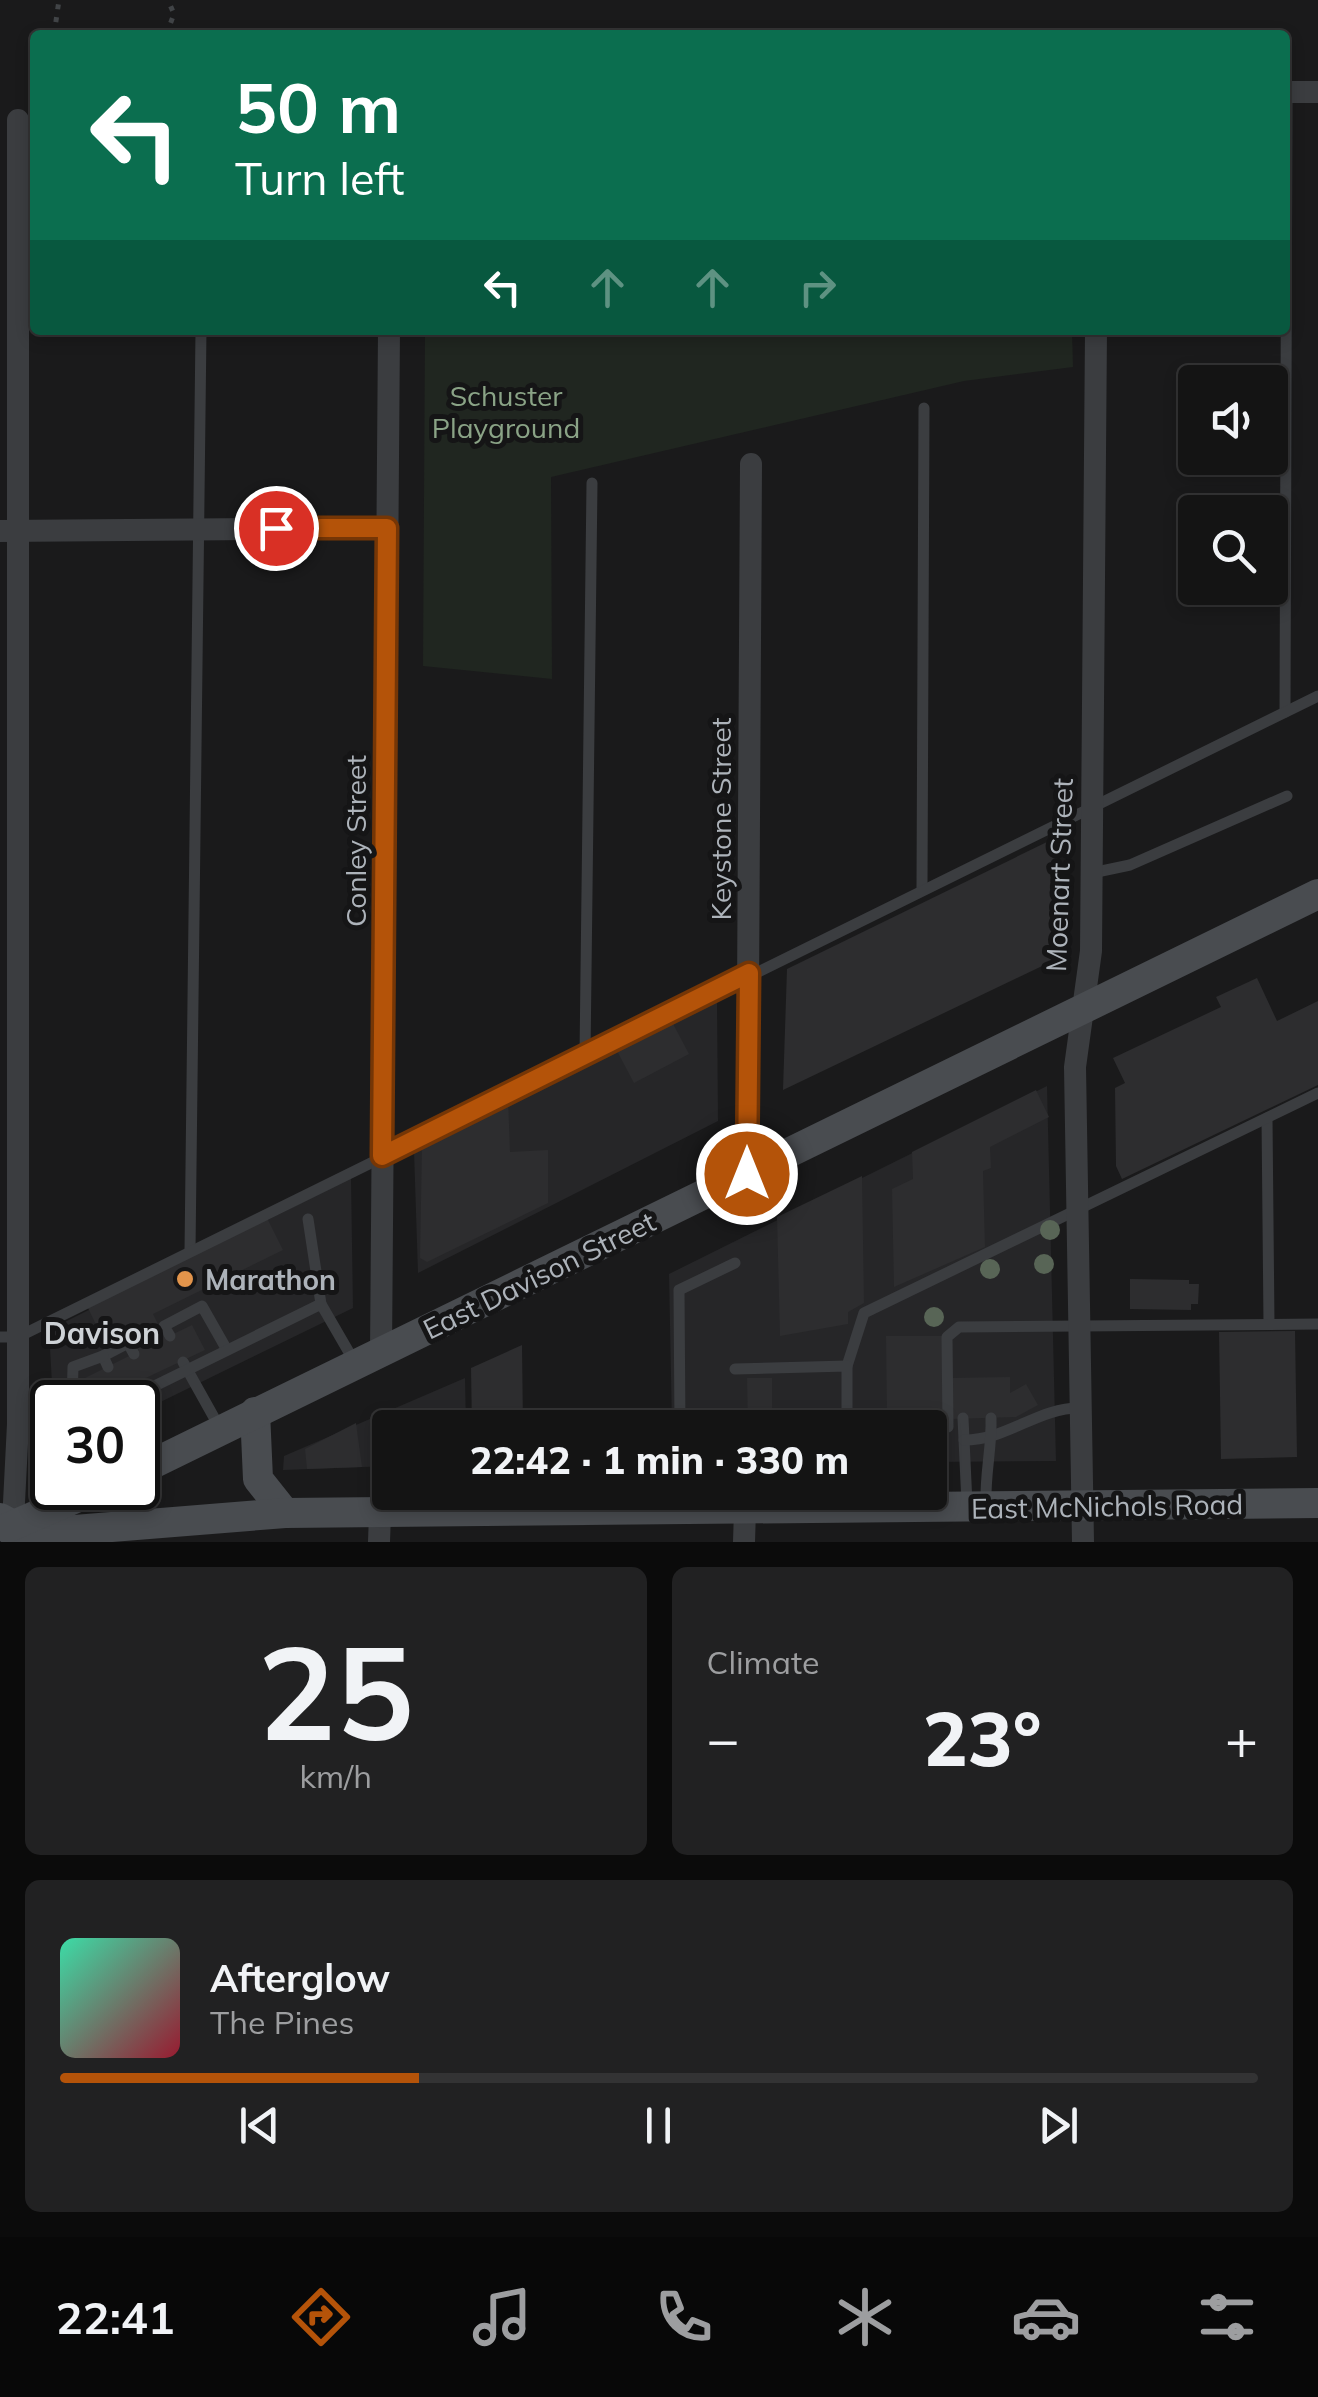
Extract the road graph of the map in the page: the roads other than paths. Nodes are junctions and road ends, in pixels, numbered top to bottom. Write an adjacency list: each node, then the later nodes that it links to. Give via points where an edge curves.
1 (1290, 92): 2 (street)
2 (1318, 92)
3 (18, 120): 13 (street)
4 (202, 335): 12 (lane)
5 (389, 335): 11 (street, Conley Street)
6 (1096, 335): 17 (street, Moenart Street)
7 (1286, 335): 15 (lane)
8 (924, 408): 19 (lane)
9 (752, 464): 21 (street, Keystone Street)
10 (592, 483): 23 (lane)
11 (387, 528): 12 (street); 26 (street, Conley Street)
12 (202, 529): 13 (street); 30 (lane)
13 (8, 531): 37 (street)
14 (1318, 696): 15 (lane)
15 (1285, 712): 17 (lane)
16 (1286, 796): 18 (lane, via 1130,864)
17 (1092, 804): 18 (street, Moenart Street); 19 (lane)
18 (1092, 873): 22 (street, Moenart Street, via 1092,952)
19 (922, 888): 21 (lane)
20 (1318, 894): 22 (main road, East Davison Street)
21 (749, 973): 23 (lane); 27 (street, Keystone Street)
22 (1081, 1009): 27 (main road, East Davison Street); 28 (street, Moenart Street, via 1075,1063)
23 (585, 1055): 26 (lane)
24 (1318, 1092): 25 (lane)
25 (1267, 1118): 28 (lane); 33 (lane)
26 (382, 1156): 30 (lane); 40 (street, Conley Street)
27 (747, 1174): 40 (main road, East Davison Street)
28 (1078, 1211): 35 (street, Moenart Street); 42 (lane, via 864,1313)
29 (308, 1219): 32 (lane)
30 (190, 1251): 37 (lane)
31 (735, 1263): 47 (lane, via 679,1290)
32 (320, 1304): 39 (lane); 40 (lane)
33 (1269, 1324): 34 (lane); 35 (lane)
34 (1318, 1324)
35 (1080, 1326): 46 (street, Moenart Street); 54 (lane, via 959,1327 947,1337)
36 (165, 1330): 39 (lane, via 202,1306)
37 (9, 1337): 52 (street)
38 (131, 1346): 44 (lane, via 106,1361 72,1366)
39 (227, 1350): 41 (lane)
40 (368, 1359): 49 (main road, East Davison Street)
41 (185, 1365): 45 (lane); 55 (lane)
42 (847, 1366): 43 (lane); 48 (lane)
43 (734, 1369)
44 (72, 1380)
45 (157, 1380)
46 (1081, 1408): 57 (lane, via 1059,1408); 61 (street, Moenart Street)
47 (680, 1410)
48 (847, 1410)
49 (255, 1412): 55 (main road, East Davison Street); 65 (main road, via 258,1479)
50 (963, 1418): 56 (lane)
51 (991, 1418): 57 (lane)
52 (18, 1424): 53 (lane); 67 (street)
53 (30, 1425)
54 (948, 1427)
55 (221, 1430): 58 (main road, East Davison Street)
56 (964, 1440): 57 (lane); 62 (lane)
57 (992, 1440): 62 (lane)
58 (160, 1459)
59 (1318, 1503): 61 (main road, East McNichols Road)
60 (947, 1506): 62 (main road, East McNichols Road)
61 (1082, 1507): 62 (main road, East McNichols Road); 69 (street, Moenart Street)
62 (977, 1508)
63 (49, 1510): 67 (main road)
64 (744, 1510): 66 (main road, East McNichols Road); 68 (street)
65 (285, 1514): 66 (main road, East McNichols Road); 67 (main road, East McNichols Road, via 77,1531)
66 (380, 1528)
67 (6, 1529)
68 (744, 1542)
69 (1083, 1542)

